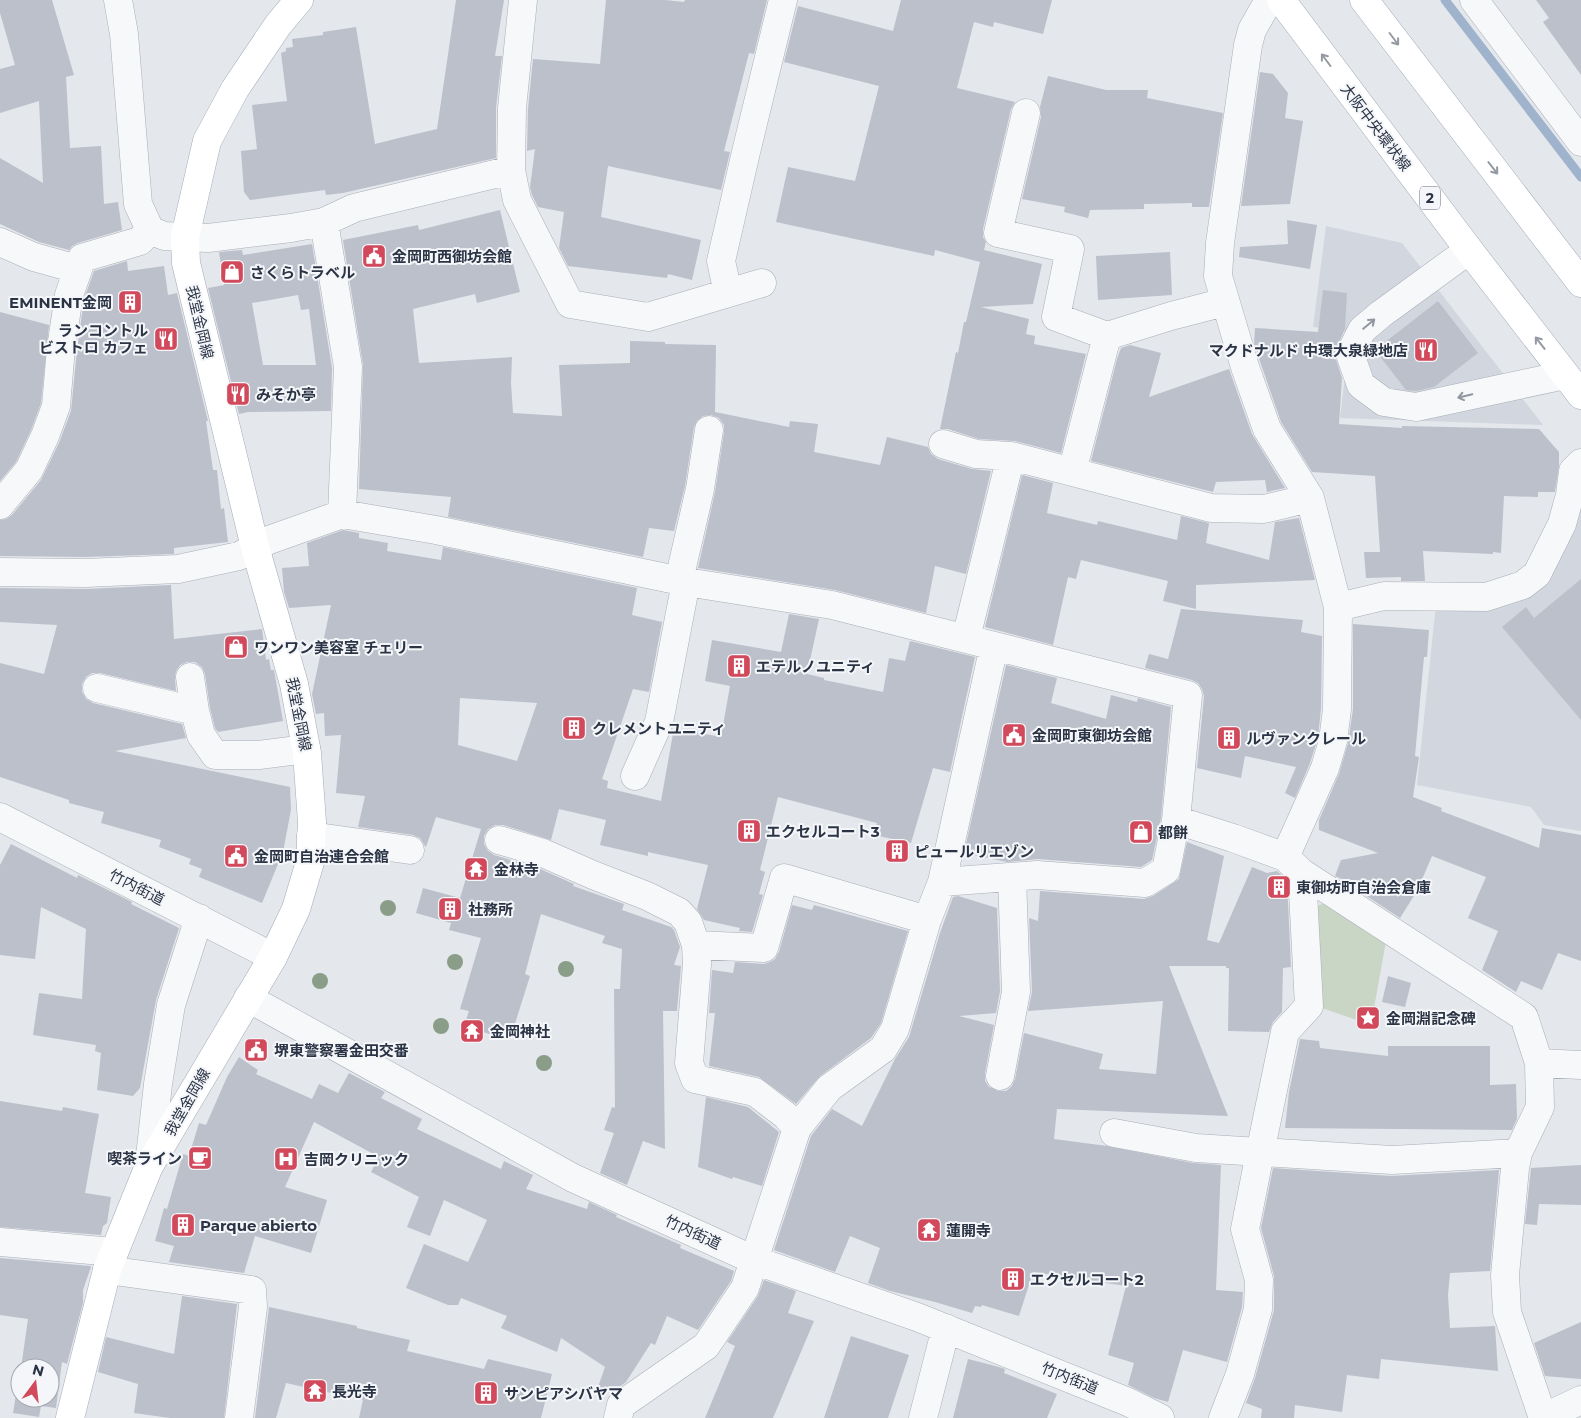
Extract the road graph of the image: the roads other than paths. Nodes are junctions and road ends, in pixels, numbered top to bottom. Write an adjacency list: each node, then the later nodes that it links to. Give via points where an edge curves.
1 (118, 0): 13 (street, via 124,34 138,204)
2 (299, 0): 14 (main road, 我堂金岡線, via 235,89 207,141)
3 (523, 0): 11 (street, via 512,108)
4 (784, 0): 20 (street, via 721,261)
5 (1269, 0): 21 (street, via 1252,30 1248,45 1220,243 1218,276)
6 (1281, 0): 16 (main road, 大阪中央環状線 / 2, one-way to 6)
7 (1364, 0): 19 (main road, one-way to 19)
8 (1474, 0): 10 (street)
9 (1026, 113): 22 (street, via 998,233 1070,249 1056,318)
10 (1581, 142)
11 (511, 170): 12 (street, via 354,208); 20 (street, via 517,200 570,304 648,317)
12 (324, 222): 14 (street, via 208,238); 31 (street, via 348,367)
13 (150, 230): 14 (street, via 164,236); 17 (street, via 140,241 82,258)
14 (185, 237): 32 (main road, 我堂金岡線, via 186,263)
15 (0, 242): 17 (street, via 34,257)
16 (1469, 250): 23 (main road, 大阪中央環状線 / 2, one-way to 16); 23 (street, one-way to 16, via 1416,407 1384,402 1360,385 1350,354 1362,330)
17 (77, 269): 30 (street, via 69,295 56,406 29,470)
18 (762, 283): 20 (street)
19 (1581, 283)
20 (728, 293)
21 (1224, 302): 22 (street); 29 (street, via 1268,429)
22 (1107, 336): 28 (street)
23 (1573, 385)
24 (709, 430): 34 (street)
25 (943, 444): 26 (street, via 976,454)
26 (1011, 456): 28 (street); 36 (street)
27 (1581, 463): 35 (street, via 1573,471 1562,524 1537,574 1523,585 1486,597 1384,596)
28 (1072, 472): 29 (street, via 1211,508 1264,509)
29 (1310, 498): 35 (street)
30 (0, 505)
31 (342, 514): 32 (street); 34 (street)
32 (255, 547): 33 (street, via 239,556 178,568 85,573); 41 (main road, 我堂金岡線, via 294,684)
33 (0, 572)
34 (683, 581): 36 (street, via 832,604); 42 (street, via 659,722)
35 (1338, 606): 48 (street, via 1334,741)
36 (966, 638): 37 (street)
37 (994, 646): 44 (street, via 1188,695); 50 (street)
38 (190, 676): 40 (street)
39 (97, 688): 40 (street)
40 (195, 711): 41 (street, via 201,735 215,754 259,755)
41 (306, 749): 45 (main road, 我堂金岡線)
42 (635, 776)
43 (0, 817): 51 (street, 竹内街道)
44 (1176, 820): 48 (street, via 1233,838); 49 (street, via 1166,870 1145,883)
45 (311, 836): 47 (street); 54 (main road, 我堂金岡線, via 310,862 296,909)
46 (499, 840): 53 (street, via 544,853 680,912 688,922)
47 (410, 850)
48 (1294, 865): 56 (street, via 1524,1017); 61 (street, via 1309,1006 1286,1032)
49 (1012, 877): 50 (street); 58 (street, via 1016,992)
50 (942, 882): 52 (street)
51 (199, 918): 54 (street, 竹内街道); 63 (street, via 171,1005)
52 (927, 920): 53 (street, via 784,878 764,948); 59 (street, via 895,1029 883,1049 829,1088)
53 (696, 945): 59 (street, via 689,1063 695,1079 755,1092)
54 (273, 957): 55 (main road, 我堂金岡線)
55 (248, 998): 63 (main road, 我堂金岡線); 65 (street, 竹内街道, via 573,1178)
56 (1539, 1063): 57 (street); 62 (street, via 1540,1107)
57 (1581, 1066)
58 (1000, 1076)
59 (797, 1128): 65 (street)
60 (1114, 1133): 61 (street, via 1196,1148)
61 (1260, 1153): 62 (street, via 1392,1160); 74 (street, via 1245,1229 1259,1280 1258,1309 1240,1374)
62 (1518, 1153): 75 (street, via 1505,1275 1507,1312)
63 (149, 1166): 66 (main road, 我堂金岡線)
64 (0, 1242): 66 (street)
65 (754, 1260): 67 (street, 竹内街道); 71 (street, via 745,1288 706,1346 621,1405)
66 (110, 1261): 69 (main road, 我堂金岡線); 70 (street, via 252,1290 253,1306)
67 (946, 1328): 72 (street); 73 (street, 竹内街道)
68 (1581, 1400): 75 (street)
69 (70, 1418)
70 (239, 1418)
71 (618, 1418)
72 (923, 1418)
73 (1160, 1418)
74 (1223, 1418)
75 (1543, 1418)

